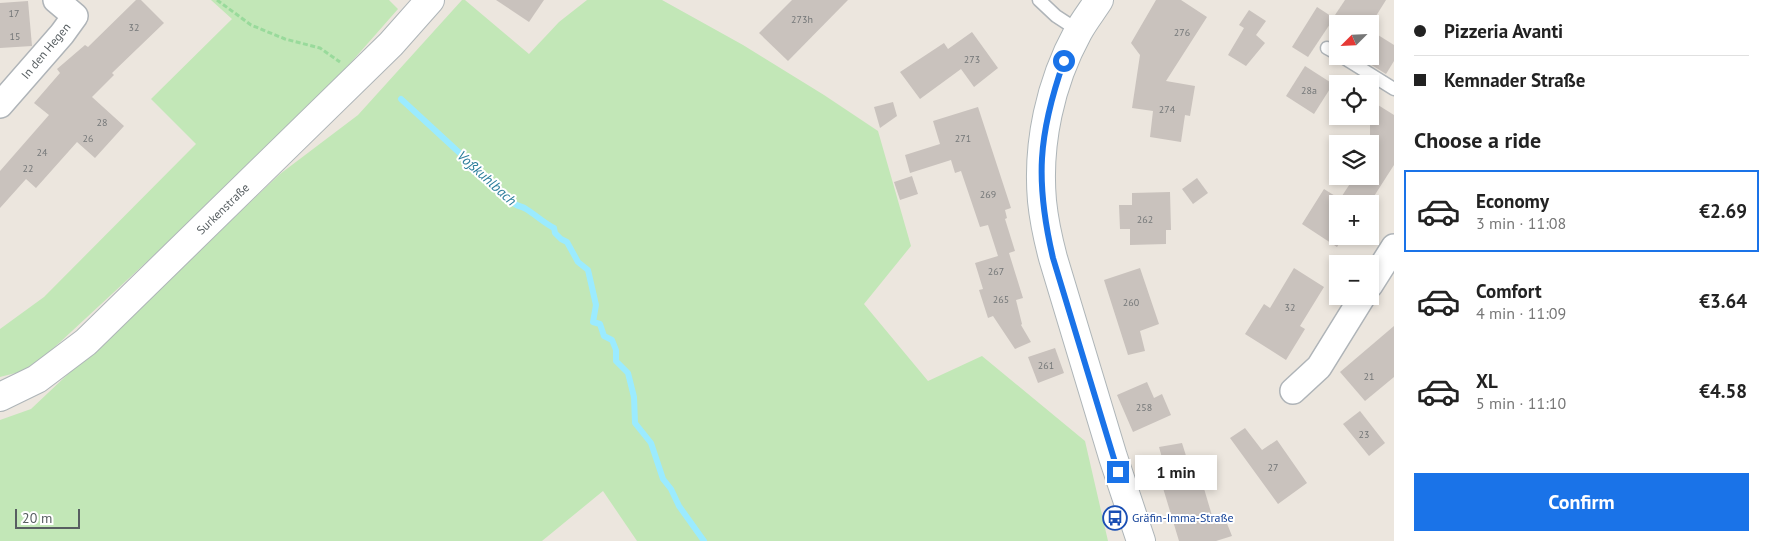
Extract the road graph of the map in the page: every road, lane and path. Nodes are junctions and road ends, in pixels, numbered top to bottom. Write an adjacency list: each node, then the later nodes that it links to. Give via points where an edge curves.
1 (56, 0): 10 (street, In den Hegen, via 75,16)
2 (217, 0): 8 (path, via 251,25 285,39 320,48)
3 (430, 0): 8 (street, Surkenstraße)
4 (1039, 0): 6 (lane)
5 (1099, 0): 6 (street)
6 (1079, 31): 16 (street, via 1064,61 1046,118 1042,149 1042,201 1053,258)
7 (1355, 65): 9 (lane)
8 (360, 75): 15 (street, Surkenstraße, via 86,342 37,379)
9 (1394, 89)
10 (0, 105)
11 (1394, 247): 12 (street)
12 (1379, 271)
13 (1357, 305): 14 (street, via 1319,367)
14 (1293, 391)
15 (0, 396)
16 (1141, 541)

